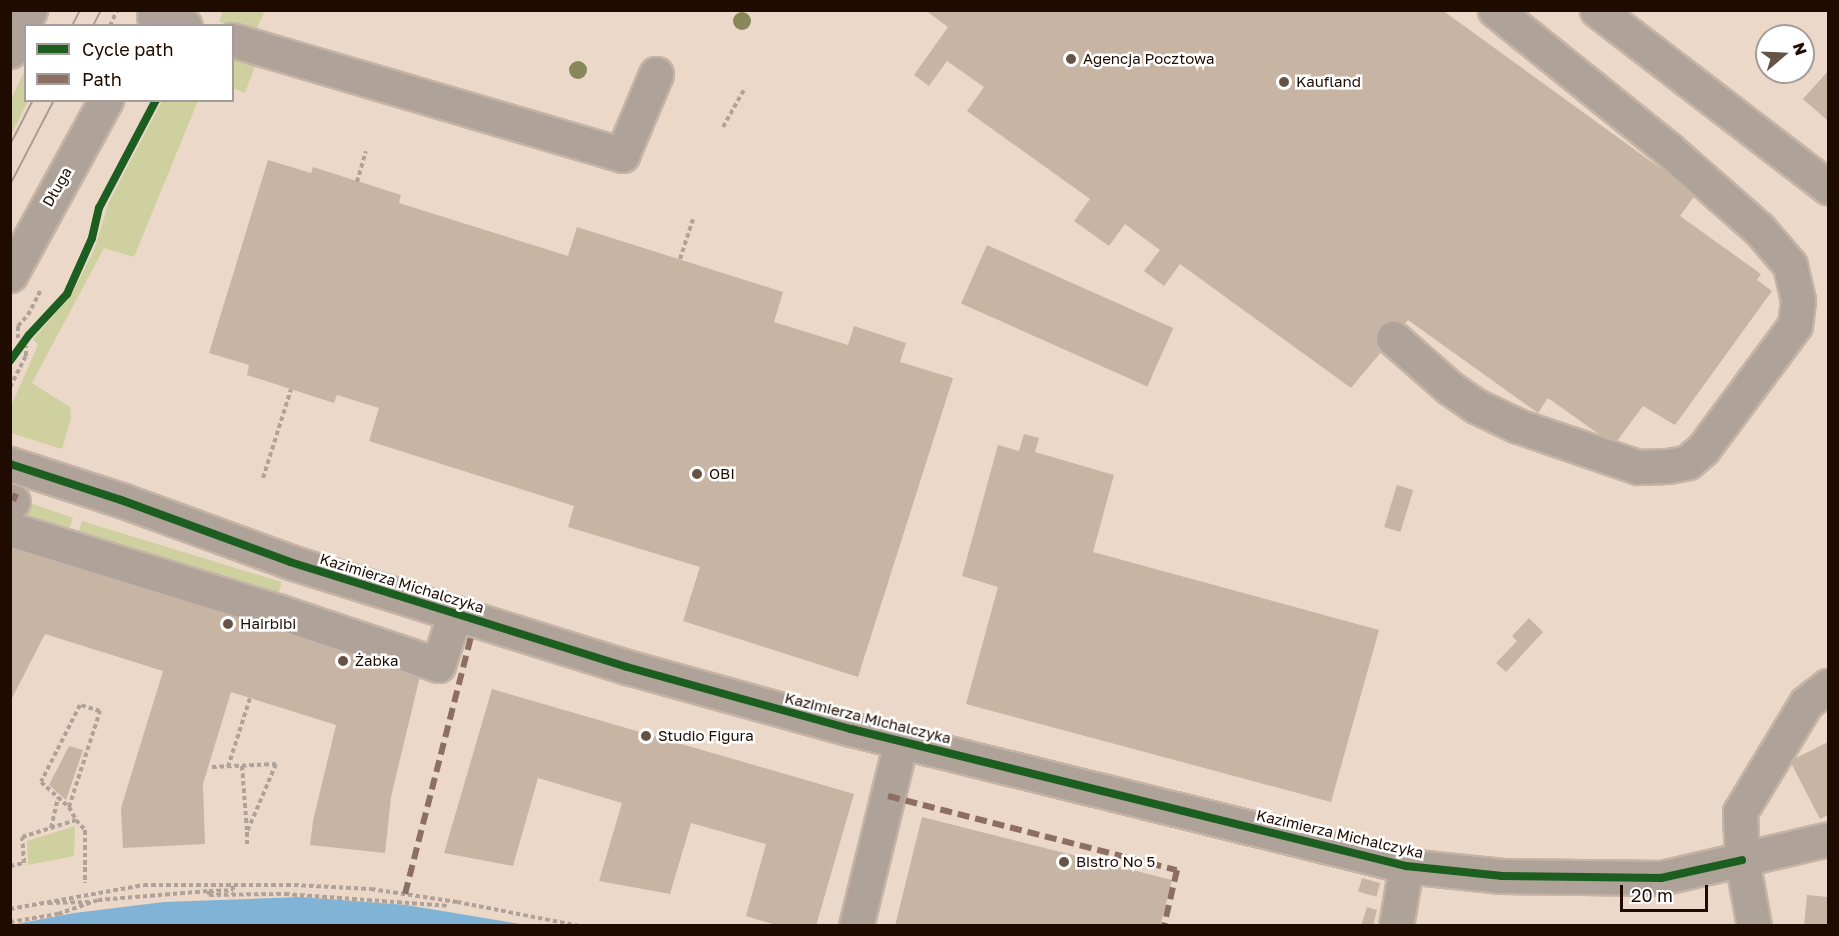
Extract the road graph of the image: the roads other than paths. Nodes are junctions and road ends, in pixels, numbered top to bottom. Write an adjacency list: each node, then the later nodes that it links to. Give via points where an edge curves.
1 (30, 10): 7 (street)
2 (1495, 10): 12 (street, via 1668,149 1759,229 1790,266 1798,300 1795,325 1703,449 1688,462 1638,467 1518,426 1476,406)
3 (1597, 10): 10 (street)
4 (154, 18): 5 (street)
5 (177, 24)
6 (234, 41): 8 (street, via 622,155)
7 (10, 51)
8 (656, 74)
9 (105, 102): 11 (street, Długa)
10 (1828, 187)
11 (10, 275)
12 (1393, 338)
13 (10, 464): 15 (street, Kazimierza Michalczyka, via 290,562)
14 (11, 511): 15 (street, via 277,611 438,665)
15 (455, 613): 17 (street, Kazimierza Michalczyka, via 627,667)
16 (1828, 686): 19 (street, via 1806,704 1740,812)
17 (901, 741): 20 (street, Kazimierza Michalczyka); 22 (street)
18 (1828, 839): 19 (street, Kazimierza Michalczyka)
19 (1742, 860): 20 (street, Kazimierza Michalczyka, via 1661,878 1502,876); 23 (street)
20 (1406, 866): 21 (street)
21 (1397, 922)
22 (856, 926)
23 (1754, 926)

